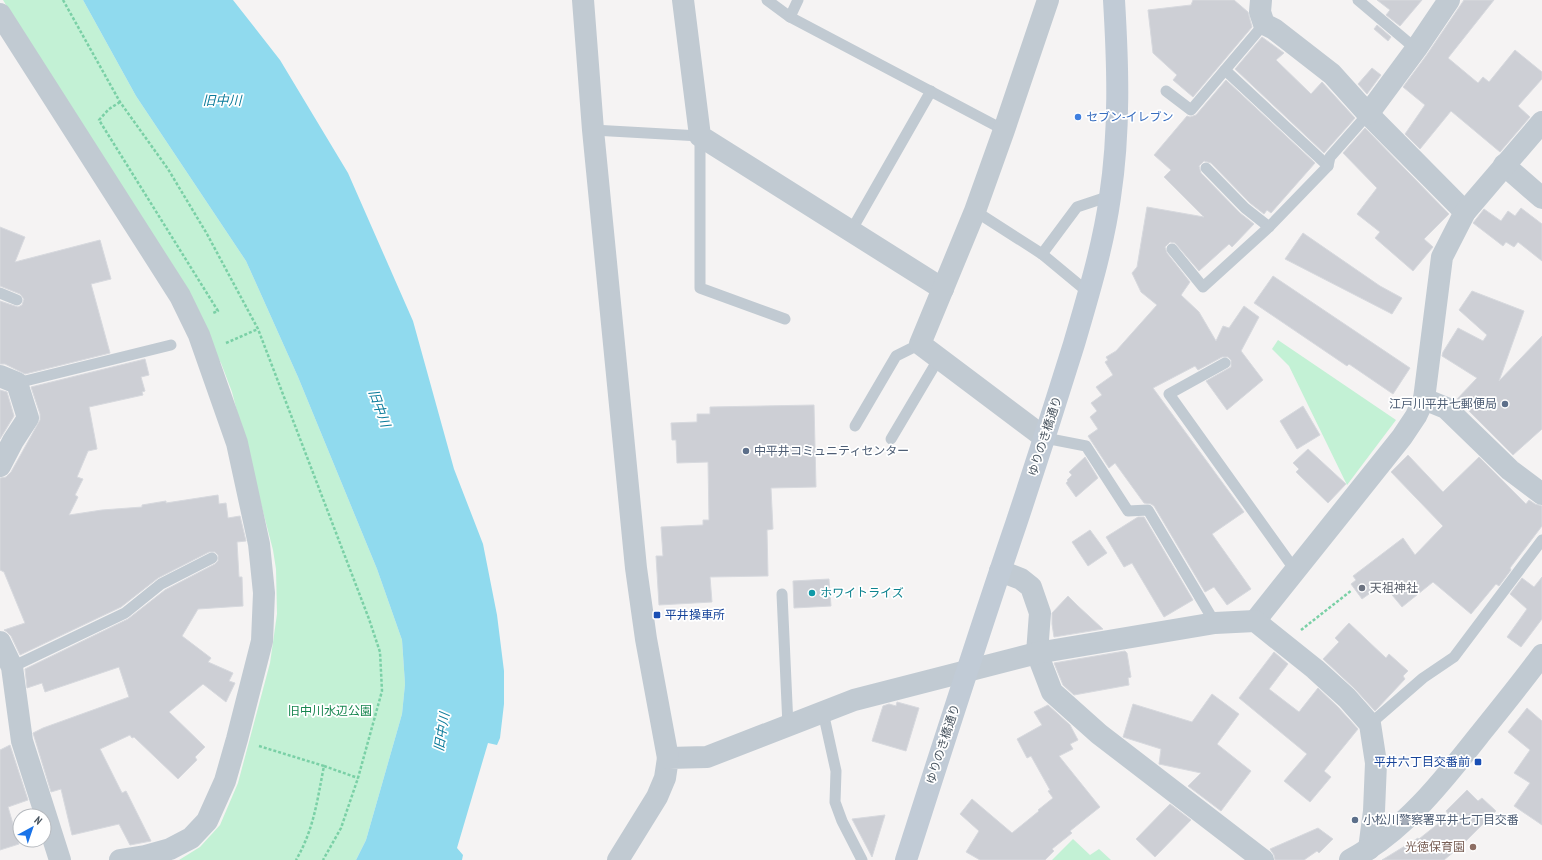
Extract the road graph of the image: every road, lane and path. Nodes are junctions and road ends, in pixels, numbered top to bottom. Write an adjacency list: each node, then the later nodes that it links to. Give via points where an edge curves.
1 (63, 0): 18 (path)
2 (582, 0): 21 (street)
3 (683, 0): 23 (street)
4 (767, 0): 12 (lane)
5 (798, 0): 12 (lane)
6 (1048, 0): 22 (street)
7 (1114, 0): 27 (main road, ゆりのき橋通り, via 1118,96)
8 (1261, 0): 13 (street, via 1260,12)
9 (1358, 0): 14 (lane)
10 (1449, 0): 14 (street)
11 (0, 14): 40 (street, via 180,296)
12 (790, 17): 16 (lane)
13 (1264, 24): 15 (lane); 19 (street, via 1332,74)
14 (1416, 49): 19 (street)
15 (1225, 70): 17 (lane, via 1191,110); 24 (lane)
16 (931, 91): 22 (lane); 32 (lane)
17 (1166, 91)
18 (120, 102): 40 (path, via 99,120 218,311); 41 (path, via 168,169 207,234)
19 (1368, 114): 24 (lane, via 1330,156); 30 (street)
20 (1542, 122): 25 (street)
21 (593, 130): 23 (lane); 72 (street, via 636,568)
22 (1004, 130): 29 (street)
23 (700, 136): 32 (street); 39 (lane, via 700,288)
24 (1328, 166): 31 (lane)
25 (1504, 166): 28 (street); 30 (street)
26 (1206, 168): 31 (lane, via 1245,208)
27 (1110, 196): 34 (lane, via 1077,207); 37 (main road, ゆりのき橋通り, via 1102,243)
28 (1542, 198)
29 (975, 211): 34 (lane); 35 (street)
30 (1465, 212): 48 (street, via 1442,257)
31 (1269, 227): 33 (lane, via 1203,287)
32 (851, 231): 35 (street)
33 (1172, 249)
34 (1042, 254): 37 (lane)
35 (943, 289): 43 (street)
36 (0, 293): 38 (lane)
37 (1089, 294): 50 (main road, ゆりのき橋通り)
38 (17, 300)
39 (785, 319)
40 (193, 322): 71 (street, via 237,443 258,544 264,593 262,641)
41 (258, 329): 42 (path); 74 (path, via 380,652 382,691)
42 (226, 343)
43 (920, 344): 45 (street); 49 (lane, via 896,356)
44 (171, 345): 47 (lane)
45 (939, 358): 50 (street); 51 (lane)
46 (1225, 363): 56 (lane, via 1170,394)
47 (8, 380): 52 (street, via 28,418)
48 (1424, 399): 53 (street, via 1446,408 1510,470); 56 (street, via 1402,437)
49 (855, 426)
50 (1045, 438): 57 (main road, ゆりのき橋通り); 61 (lane, via 1086,446 1128,511 1148,510)
51 (891, 439)
52 (0, 466)
53 (1542, 494)
54 (1542, 540): 69 (lane, via 1454,657 1423,678)
55 (212, 558): 66 (lane, via 161,584 125,613)
56 (1295, 570): 60 (street)
57 (1000, 571): 64 (street, via 1021,579 1031,587 1040,613); 67 (main road, ゆりのき橋通り)
58 (1352, 590): 63 (path)
59 (782, 594): 70 (lane)
60 (1255, 621): 61 (street); 63 (street)
61 (1215, 623): 64 (street)
62 (0, 644): 66 (street)
63 (1284, 644): 69 (street, via 1347,698)
64 (1037, 653): 67 (street); 83 (street, via 1052,692 1099,734)
65 (1542, 655): 75 (street, via 1443,780 1415,811)
66 (12, 667): 76 (street, via 22,740)
67 (966, 671): 68 (street, via 854,700); 82 (main road, ゆりのき橋通り)
68 (823, 712): 70 (street); 81 (lane, via 836,771 835,802)
69 (1370, 724): 75 (street, via 1376,763 1374,811)
70 (788, 726): 72 (street, via 707,757)
71 (237, 739): 73 (path); 77 (street, via 224,781 207,821 191,838 170,849)
72 (668, 758): 80 (street, via 665,778 657,797)
73 (324, 766): 74 (path); 78 (path, via 313,821 306,843)
74 (358, 778): 79 (path, via 342,828)
75 (1358, 856)
76 (60, 860)
77 (120, 860)
78 (296, 860)
79 (323, 860)
80 (618, 860)
81 (862, 860)
82 (906, 860)
83 (1263, 860)

